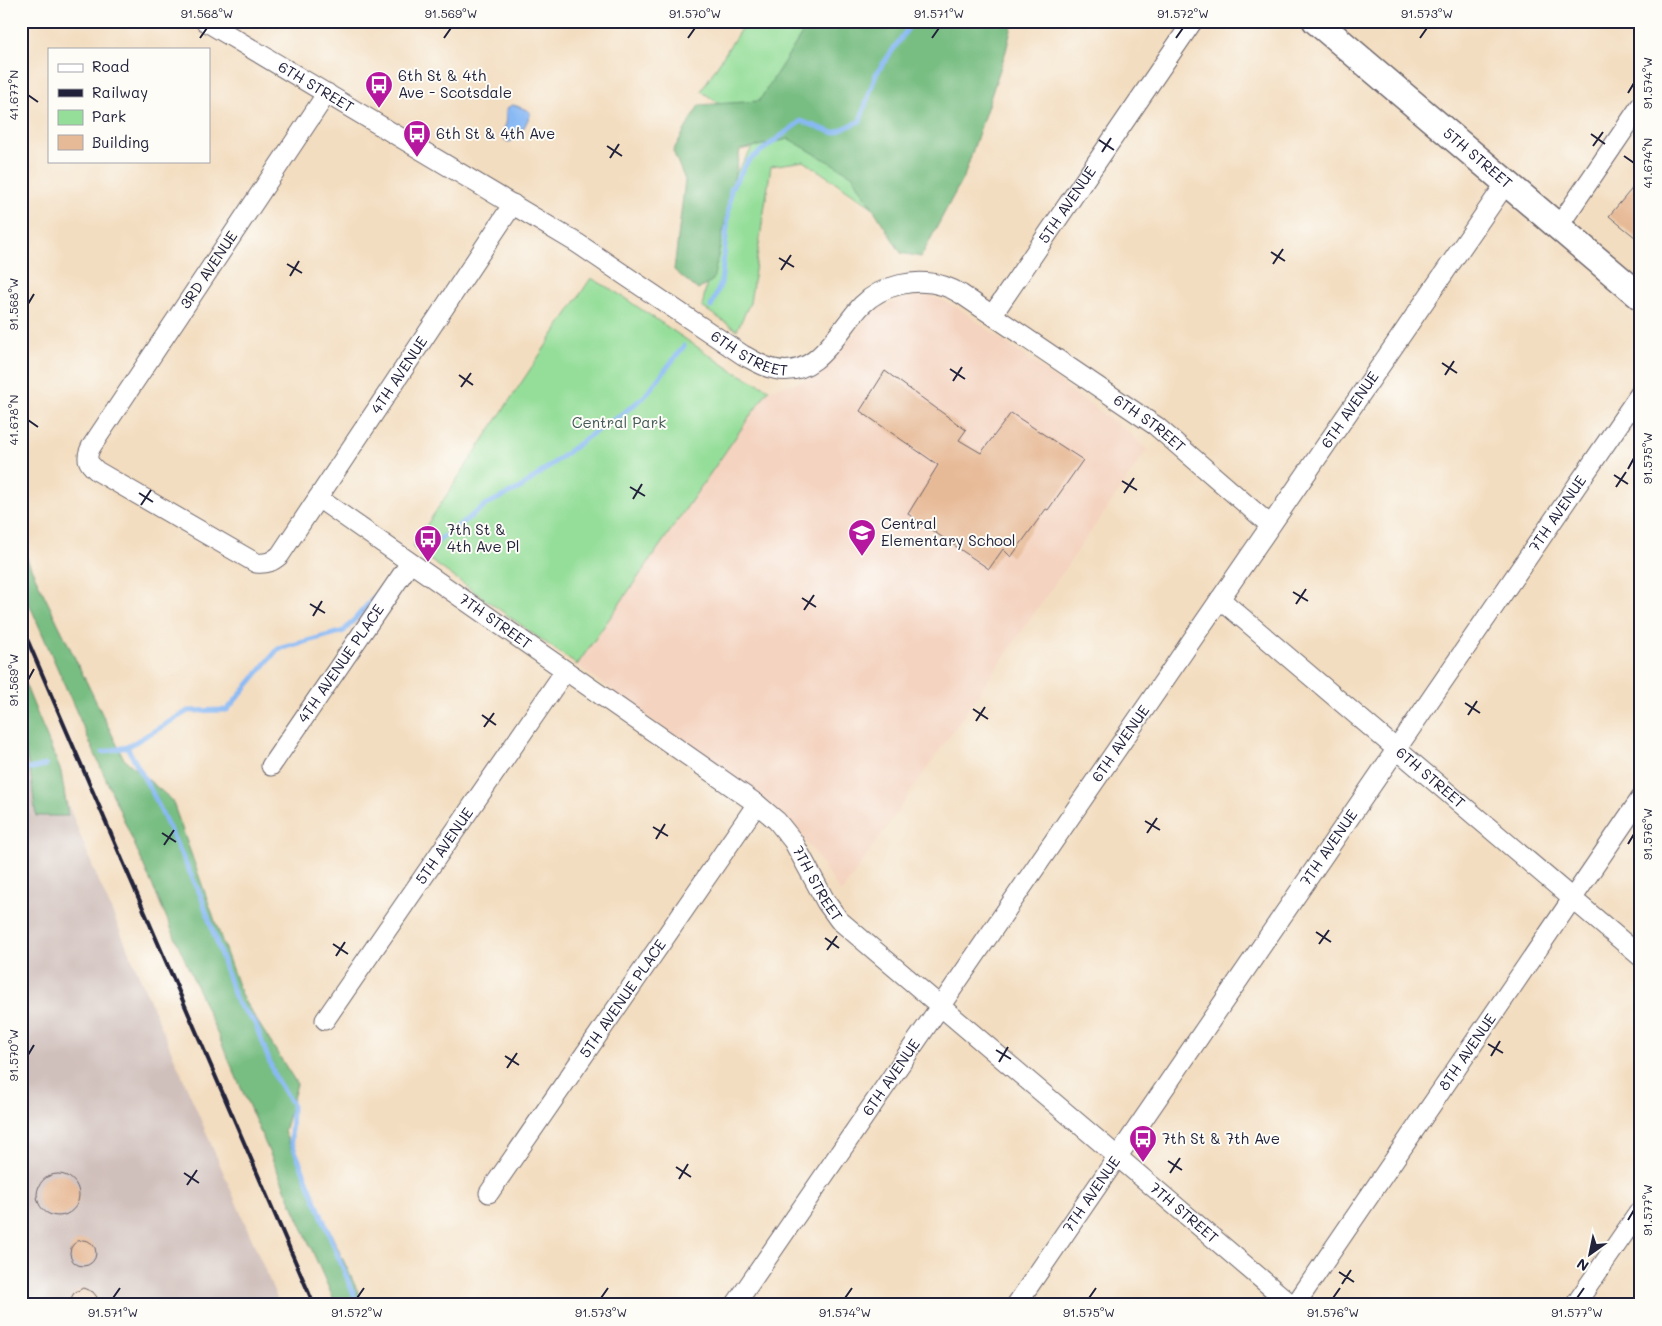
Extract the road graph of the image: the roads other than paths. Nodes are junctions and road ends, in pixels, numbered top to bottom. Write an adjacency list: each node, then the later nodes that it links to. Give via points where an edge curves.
1 (205, 21): 4 (street, 6TH STREET)
2 (1194, 21): 10 (street, 5TH AVENUE)
3 (1316, 21): 6 (street, 5TH STREET)
4 (327, 93): 7 (street, 6TH STREET); 14 (street, 3RD AVENUE, via 87,458 97,471 256,563 274,561)
5 (1641, 104): 8 (street)
6 (1506, 183): 8 (street, 5TH STREET); 13 (street, 6TH AVENUE)
7 (513, 204): 10 (street, 6TH STREET, via 585,248 743,355 776,370 788,371 816,360 862,305 892,286 925,282 944,286); 12 (street, 4TH AVENUE)
8 (1558, 227): 9 (street, 5TH STREET)
9 (1641, 297)
10 (992, 314): 13 (street, 6TH STREET, via 1156,426)
11 (1641, 392): 18 (street, 7TH AVENUE)
12 (318, 498): 14 (street, 4TH AVENUE); 15 (street, 7TH STREET)
13 (1270, 525): 16 (street, 6TH AVENUE)
14 (286, 546)
15 (410, 563): 17 (street, 7TH STREET); 19 (street, 4TH AVENUE PLACE)
16 (1220, 599): 18 (street, 6TH STREET); 24 (street, 6TH AVENUE)
17 (565, 671): 21 (street, 7TH STREET); 25 (street, 5TH AVENUE)
18 (1397, 748): 22 (street, 6TH STREET); 26 (street, 7TH AVENUE)
19 (271, 766)
20 (1641, 798): 22 (street, 8TH AVENUE)
21 (757, 804): 24 (street, 7TH STREET, via 793,841 839,920); 27 (street, 5TH AVENUE PLACE)
22 (1572, 898): 23 (street, 6TH STREET); 31 (street, 8TH AVENUE)
23 (1641, 957)
24 (940, 1006): 26 (street, 7TH STREET); 29 (street, 6TH AVENUE)
25 (325, 1020)
26 (1118, 1157): 30 (street, 7TH AVENUE); 31 (street, 7TH STREET)
27 (489, 1193)
28 (1641, 1209): 32 (street)
29 (735, 1305)
30 (1016, 1305)
31 (1294, 1305)
32 (1575, 1305)

